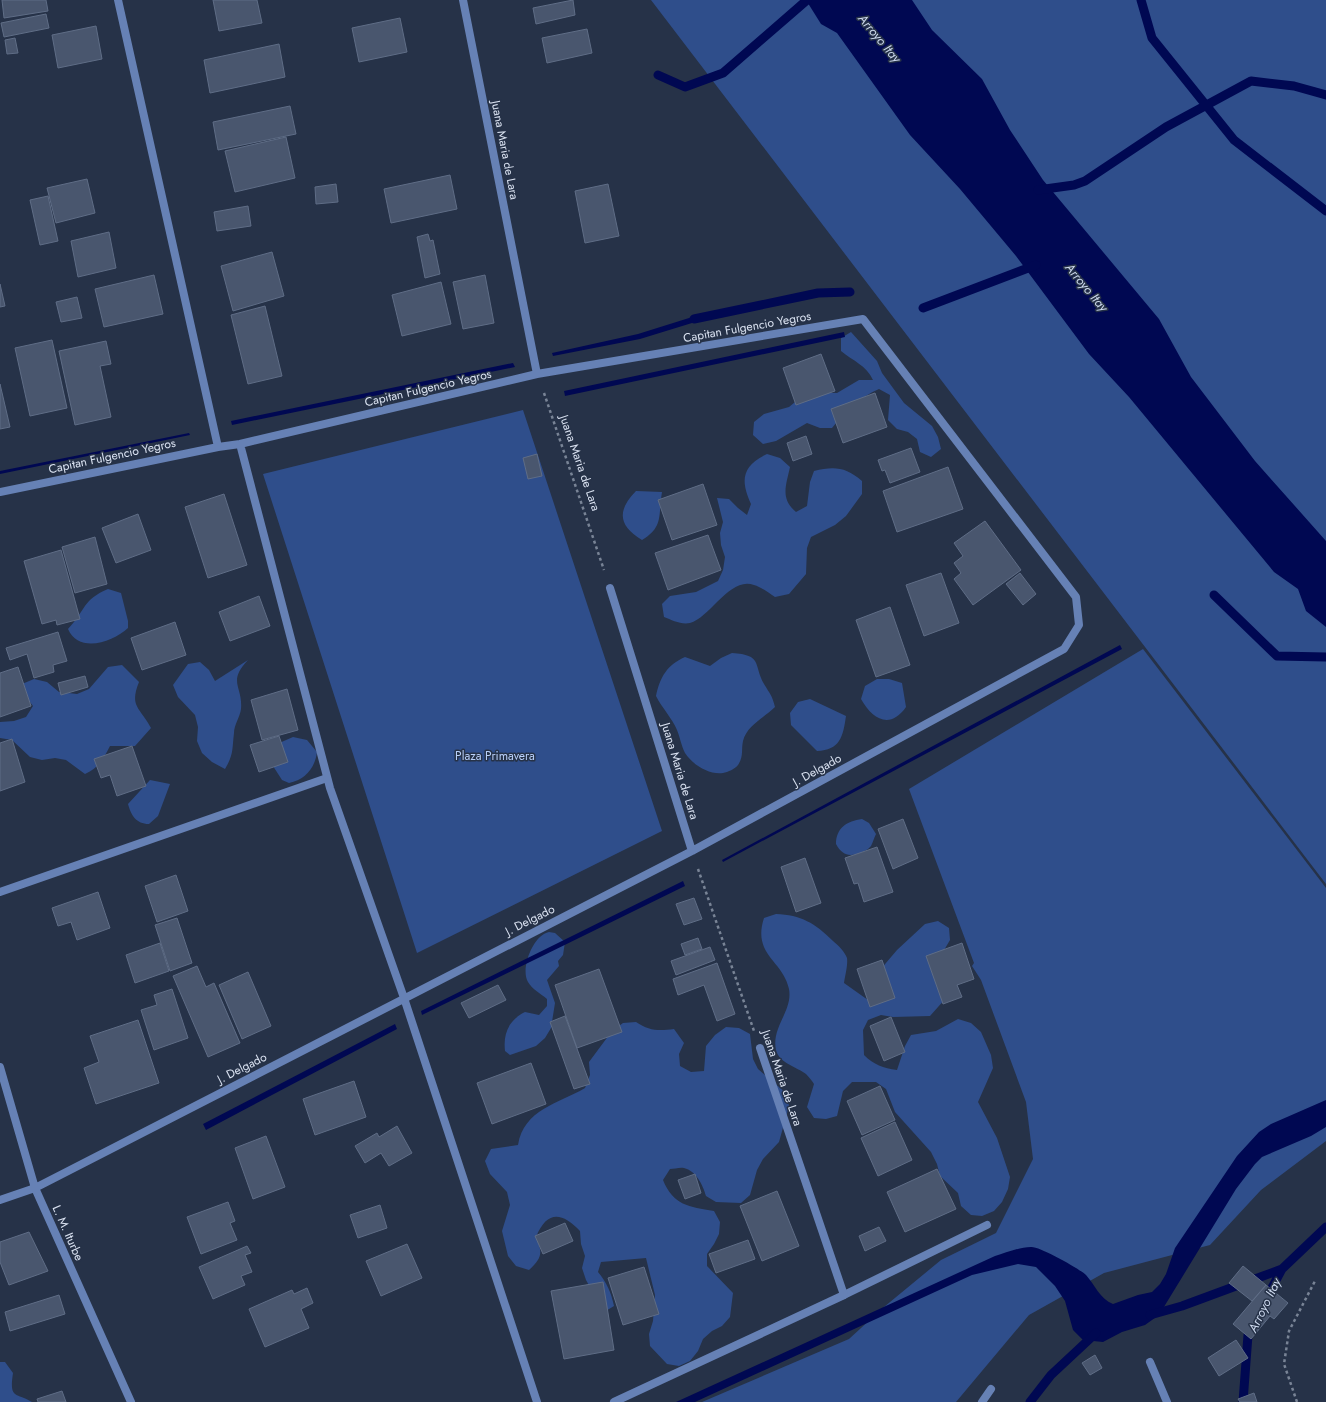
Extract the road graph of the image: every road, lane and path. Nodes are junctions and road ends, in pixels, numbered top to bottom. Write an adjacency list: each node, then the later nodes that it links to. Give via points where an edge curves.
1 (118, 0): 5 (street)
2 (463, 0): 3 (street, Juana Maria de Lara)
3 (537, 374): 4 (street, Capitan Fulgencio Yegros); 7 (path, Juana Maria de Lara); 8 (street, Capitan Fulgencio Yegros, via 863,319 1076,597 1079,625)
4 (240, 444): 5 (street, Capitan Fulgencio Yegros); 9 (street)
5 (218, 447): 6 (street, Capitan Fulgencio Yegros)
6 (0, 492)
7 (610, 588): 10 (street, Juana Maria de Lara)
8 (1064, 649): 10 (street, J. Delgado)
9 (327, 778): 11 (street); 12 (street)
10 (692, 851): 12 (street, J. Delgado); 13 (path, Juana Maria de Lara)
11 (0, 892)
12 (404, 998): 15 (street, J. Delgado); 23 (street)
13 (760, 1048): 19 (street, Juana Maria de Lara)
14 (0, 1067): 15 (street, L. M. Iturbe)
15 (35, 1188): 16 (street, J. Delgado); 22 (street, L. M. Iturbe)
16 (0, 1200)
17 (987, 1224): 19 (street)
18 (1316, 1281): 27 (path, via 1289,1331 1284,1364)
19 (844, 1295): 24 (street)
20 (1150, 1362): 26 (street)
21 (991, 1389): 25 (street)
22 (131, 1402)
23 (537, 1402)
24 (614, 1402)
25 (982, 1402)
26 (1167, 1402)
27 (1297, 1402)

